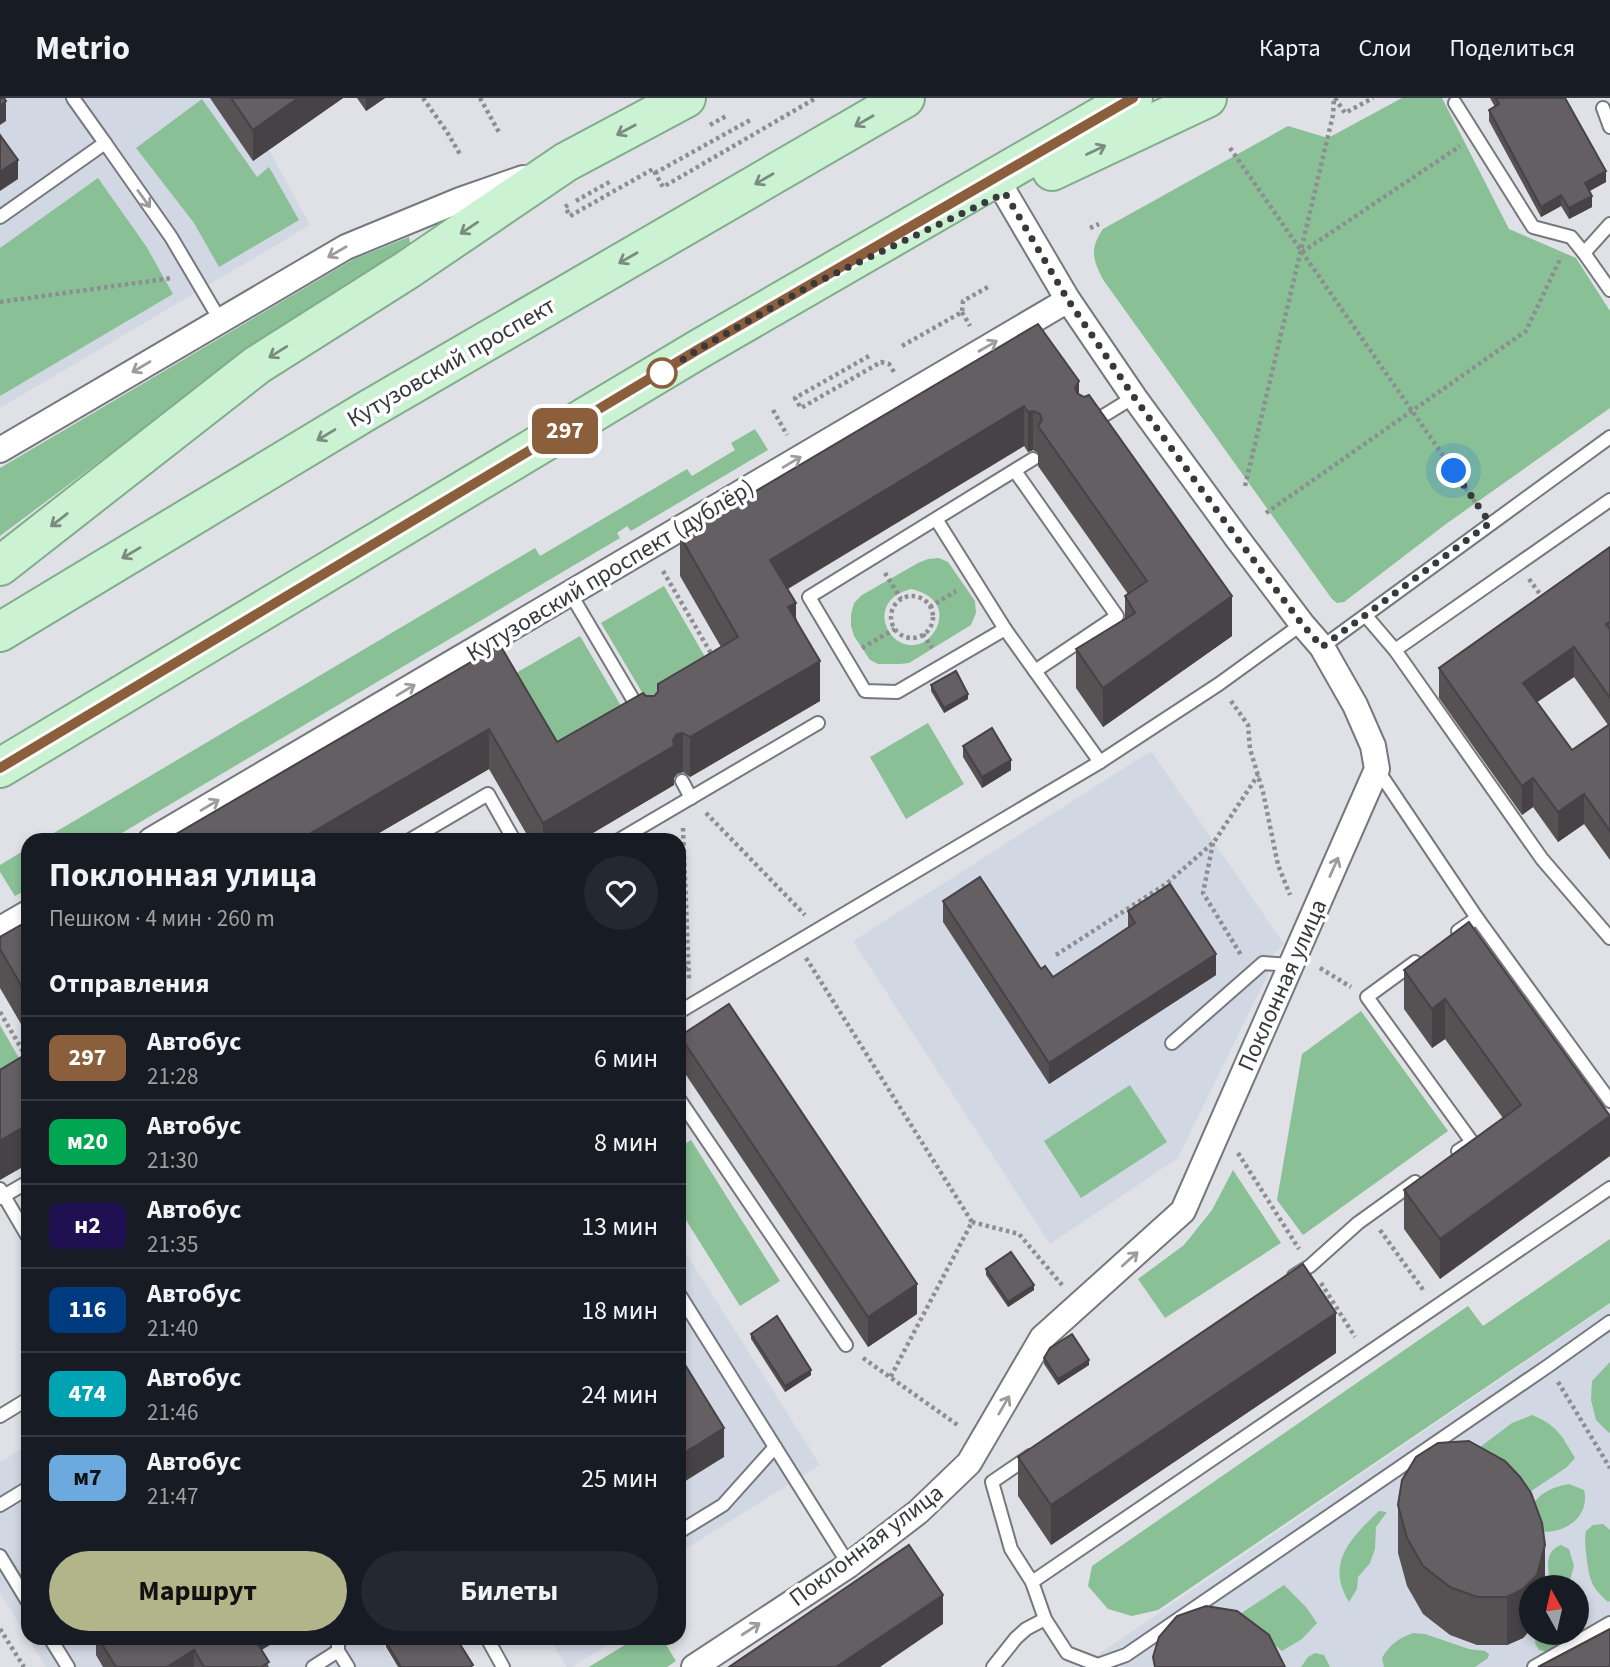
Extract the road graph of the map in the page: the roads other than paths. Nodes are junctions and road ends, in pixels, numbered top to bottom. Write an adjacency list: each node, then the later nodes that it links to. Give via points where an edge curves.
1 (72, 98): 9 (lane)
2 (905, 98): 32 (main road, Кутузовский проспект, one-way to 32, via 368,410)
3 (1133, 98): 15 (main road)
4 (1207, 98): 11 (main road, one-way to 4)
5 (1455, 103): 14 (lane, via 1534,227 1571,237)
6 (1603, 108): 8 (lane)
7 (695, 113): 10 (main road, one-way to 10)
8 (1610, 127)
9 (105, 143): 12 (lane); 18 (lane, one-way to 18, via 171,237)
10 (566, 162): 18 (street, one-way to 18, via 346,247); 27 (main road, one-way to 27, via 257,365)
11 (1005, 193): 15 (main road); 17 (street)
12 (0, 218)
13 (1610, 224): 14 (lane)
14 (1584, 253): 16 (lane)
15 (813, 284): 39 (main road)
16 (1610, 290)
17 (1068, 300): 19 (street); 28 (street, Кутузовский проспект (дублёр), one-way to 17)
18 (220, 320): 22 (street, one-way to 22)
19 (1134, 397): 20 (lane); 30 (street)
20 (1084, 428)
21 (1610, 437): 29 (lane)
22 (0, 450)
23 (1033, 459): 24 (lane)
24 (1015, 471): 26 (lane); 35 (lane, via 1117,615)
25 (1610, 500): 34 (lane)
26 (936, 519): 31 (lane); 31 (lane, via 809,597 865,691 897,692)
27 (0, 566)
28 (570, 593): 37 (lane); 43 (street, Кутузовский проспект (дублёр), one-way to 28)
29 (1366, 615): 33 (lane); 34 (lane)
30 (1302, 624): 33 (street); 38 (lane)
31 (1005, 629): 35 (lane)
32 (0, 632)
33 (1322, 647): 40 (street, via 1355,705 1373,746)
34 (1395, 650): 51 (lane, via 1542,859)
35 (1035, 671): 38 (lane)
36 (818, 723): 42 (lane)
37 (650, 728)
38 (1100, 762): 54 (lane)
39 (0, 768)
40 (1377, 769): 48 (lane); 52 (street, Поклонная улица, one-way to 40)
41 (681, 781): 42 (lane)
42 (686, 800): 46 (lane)
43 (163, 833)
44 (422, 833): 45 (lane, via 488,794)
45 (510, 833)
46 (631, 833)
47 (21, 917): 49 (street)
48 (1477, 918): 50 (lane); 56 (lane)
49 (0, 929)
50 (1450, 937)
51 (1610, 938)
52 (1297, 949): 55 (lane, via 1263,963); 76 (street, Поклонная улица, one-way to 52, via 918,1512 969,1464 1042,1338 1183,1211)
53 (1429, 952): 58 (lane, via 1367,998 1472,1142)
54 (686, 1008)
55 (1172, 1043)
56 (1610, 1101)
57 (686, 1109): 67 (lane)
58 (1449, 1158)
59 (1426, 1174): 64 (lane)
60 (21, 1185): 62 (lane)
61 (1610, 1188): 77 (lane)
62 (1, 1194): 63 (lane)
63 (21, 1226)
64 (1287, 1281)
65 (686, 1305): 70 (lane)
66 (1610, 1322): 84 (lane, via 1126,1655 1098,1665)
67 (846, 1345)
68 (21, 1403): 69 (lane)
69 (0, 1416)
70 (775, 1447): 74 (lane, via 723,1505); 76 (lane)
71 (1037, 1451): 77 (lane, via 992,1482 1011,1549)
72 (21, 1492): 73 (lane)
73 (0, 1505)
74 (686, 1528)
75 (0, 1556): 78 (lane)
76 (849, 1564): 89 (street, Поклонная улица, one-way to 76)
77 (1032, 1581): 79 (lane)
78 (21, 1590)
79 (1045, 1619): 84 (lane); 90 (lane, via 1016,1638)
80 (1610, 1623): 92 (lane)
81 (54, 1645): 85 (lane)
82 (338, 1645): 86 (lane); 87 (lane)
83 (491, 1645): 88 (lane)
84 (1067, 1653): 91 (lane)
85 (68, 1667)
86 (313, 1667)
87 (348, 1667)
88 (503, 1667)
89 (694, 1667)
90 (993, 1667)
91 (1065, 1667)
92 (1534, 1667)

